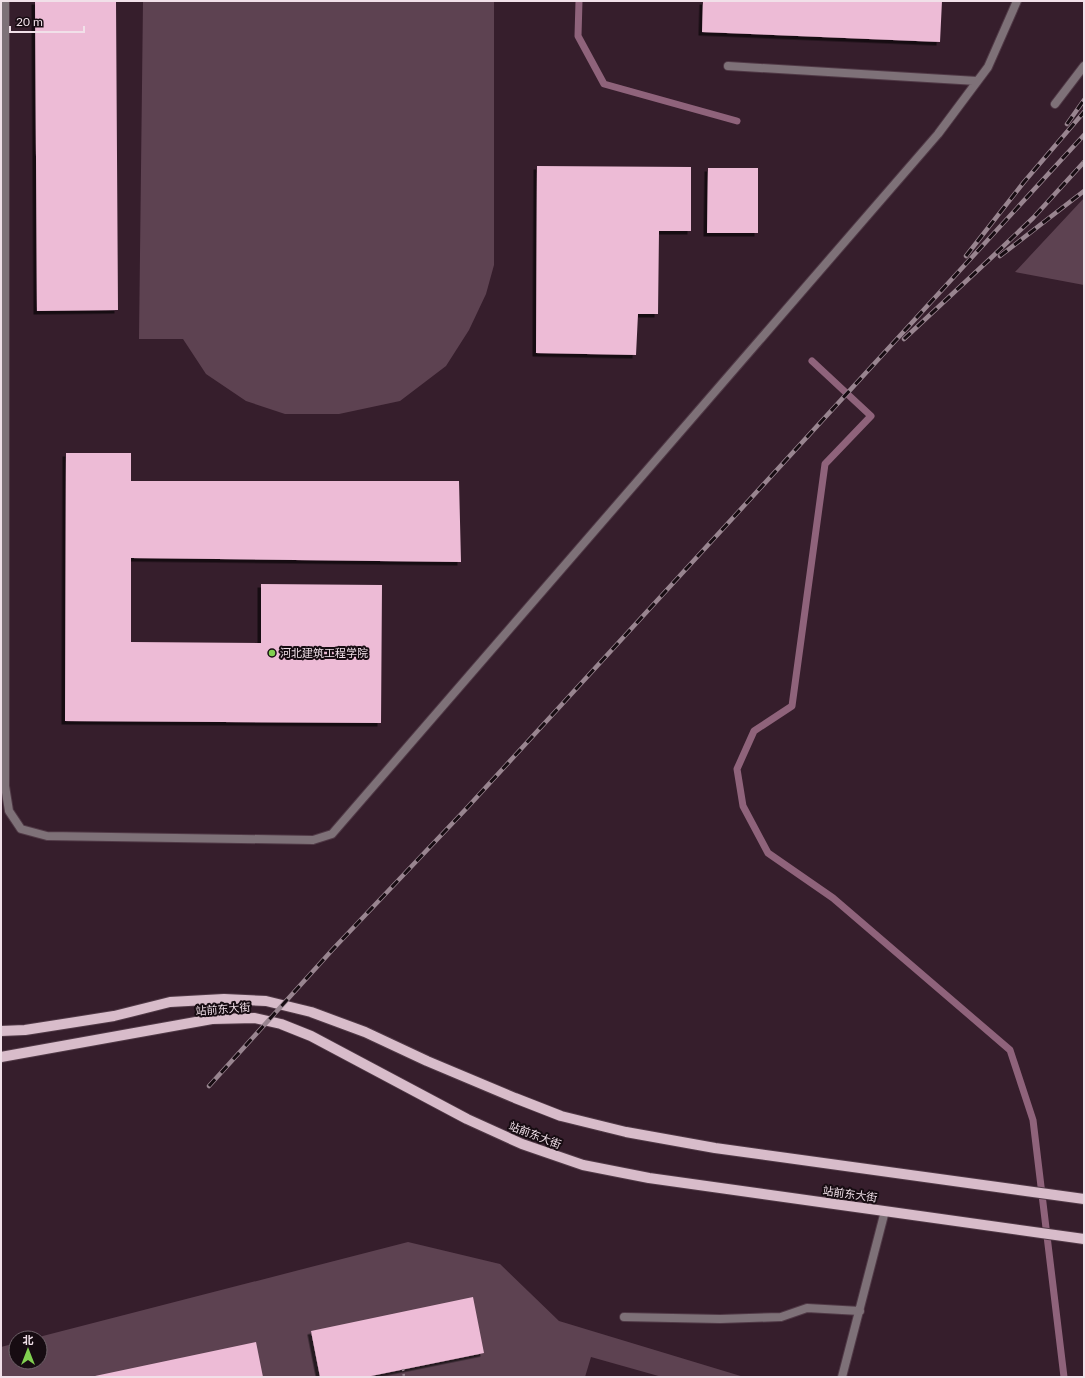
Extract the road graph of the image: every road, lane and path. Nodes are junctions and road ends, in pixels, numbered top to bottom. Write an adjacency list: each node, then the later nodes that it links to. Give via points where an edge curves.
1 (5, 1): 5 (street, via 5,786 9,811 21,829 47,836 313,840 332,834 932,140)
2 (1017, 1): 5 (street, via 988,67)
3 (728, 66): 5 (street)
4 (1084, 66): 6 (street)
5 (977, 81)
6 (1054, 104)
7 (1, 1031): 9 (main road, 站前东大街, via 25,1030 114,1016 170,1002 224,999 266,1001 310,1012 365,1032 427,1061 561,1116 626,1132 715,1148)
8 (1, 1057): 10 (main road, 站前东大街, via 212,1019 255,1018 281,1024 311,1036 466,1119 522,1144 584,1165 649,1178)
9 (1084, 1199)
10 (885, 1211): 11 (main road, 站前东大街); 12 (street)
11 (1084, 1239)
12 (860, 1311): 13 (street, via 807,1308 781,1316 720,1319); 16 (street)
13 (624, 1316)
14 (403, 1369): 15 (path)
15 (404, 1377)
16 (842, 1377)

